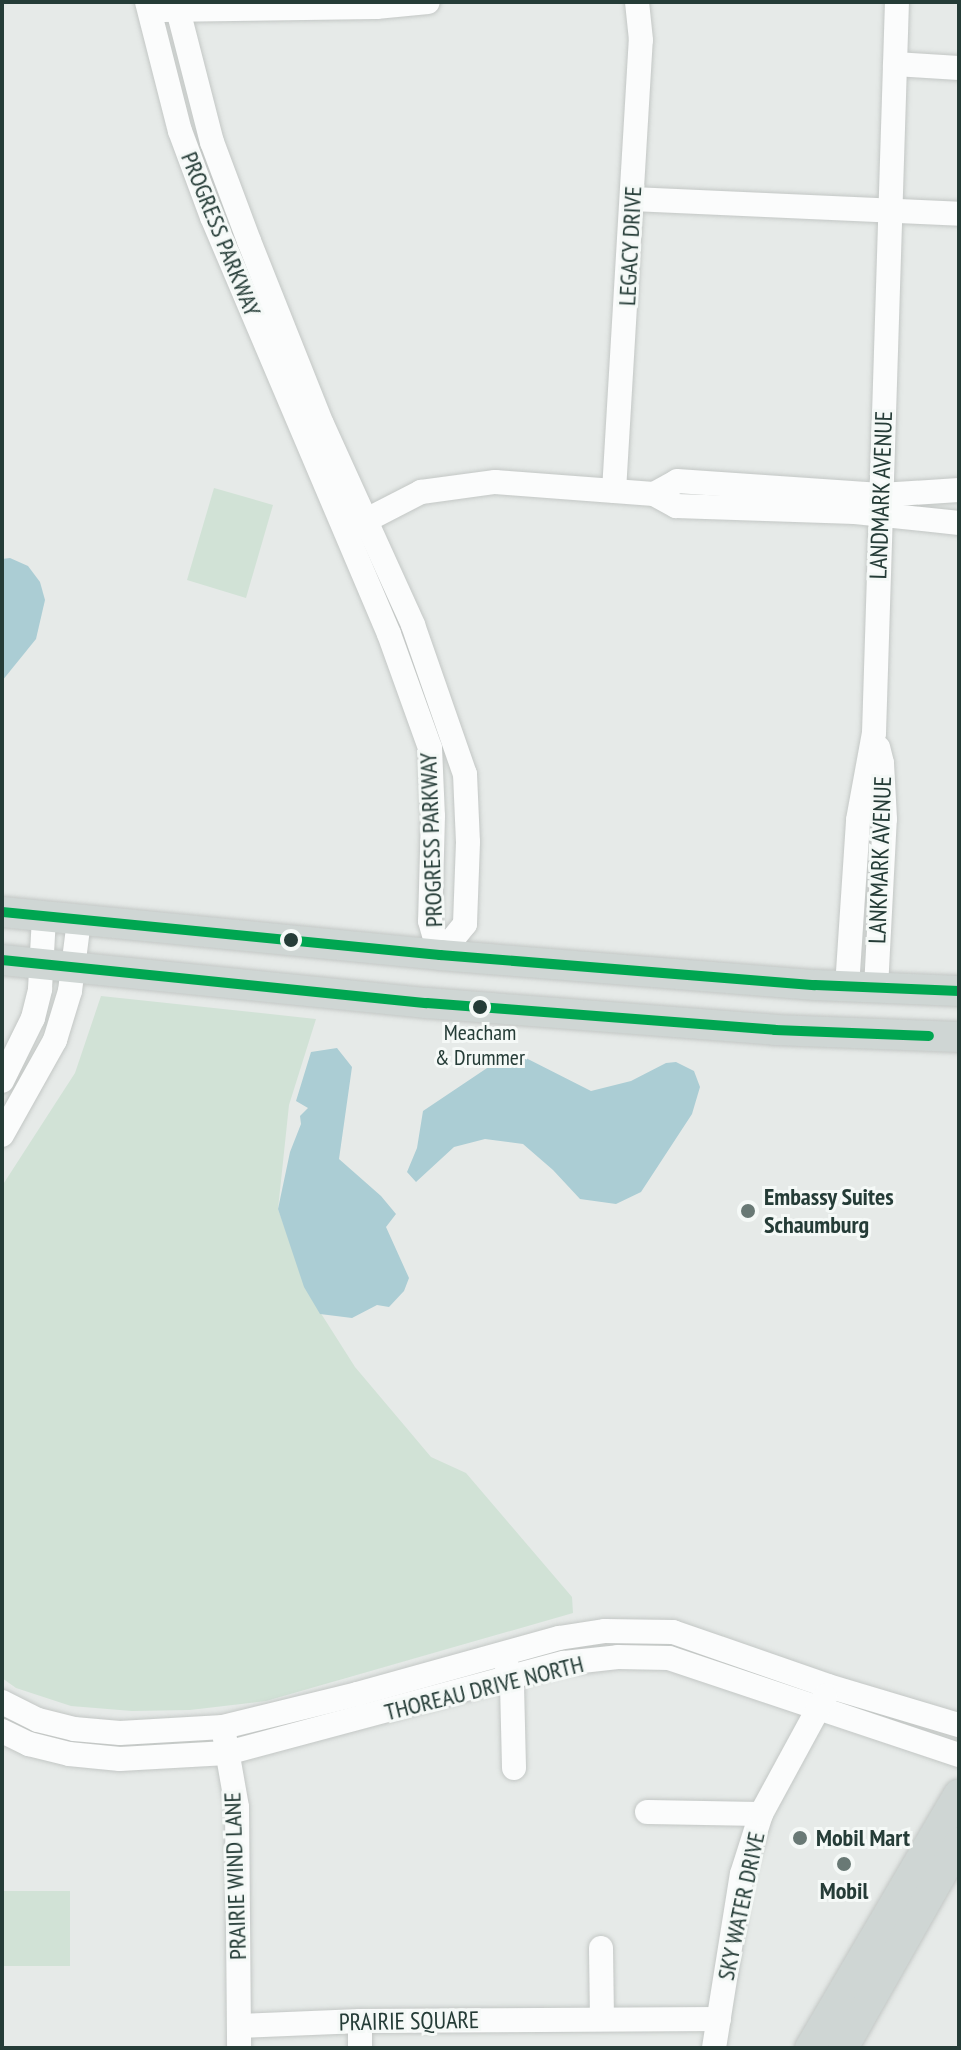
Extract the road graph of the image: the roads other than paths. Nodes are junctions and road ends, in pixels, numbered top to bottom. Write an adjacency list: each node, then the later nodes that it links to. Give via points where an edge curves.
1 (428, 2): 5 (street, via 376,7)
2 (637, 2): 8 (street, LEGACY DRIVE, via 641,40)
3 (897, 2): 6 (street, LANDMARK AVENUE)
4 (147, 6): 5 (street); 15 (street, PROGRESS PARKWAY, via 180,131 212,217)
5 (176, 6): 15 (street, PROGRESS PARKWAY, via 212,142 322,424)
6 (895, 64): 7 (street); 9 (street, LANDMARK AVENUE)
7 (959, 68)
8 (633, 199): 9 (street); 12 (street, LEGACY DRIVE)
9 (889, 212): 10 (street); 13 (street, LANDMARK AVENUE)
10 (959, 214)
11 (959, 490): 13 (street)
12 (614, 491): 13 (street, via 654,494 677,481); 15 (street, via 495,482 421,492)
13 (881, 506): 14 (street); 16 (street, LANDMARK AVENUE)
14 (959, 523)
15 (355, 526): 20 (street, PROGRESS PARKWAY, via 430,748 430,921); 20 (street, PROGRESS PARKWAY, via 413,625 465,774 465,924)
16 (874, 733): 24 (street, LANKMARK AVENUE, via 882,763 885,819)
17 (2, 912): 18 (main road)
18 (44, 917): 19 (main road); 22 (street)
19 (79, 921): 20 (main road); 23 (street)
20 (440, 955): 24 (main road)
21 (2, 960): 22 (main road)
22 (41, 964): 23 (main road); 27 (street, via 33,1018)
23 (73, 967): 26 (main road, via 427,1003 745,1028); 28 (street, via 49,1053)
24 (861, 987): 25 (main road)
25 (959, 991)
26 (959, 1037)
27 (2, 1081)
28 (2, 1135)
29 (503, 1653): 30 (street); 31 (street, THOREAU DRIVE NORTH, via 605,1631 673,1632); 35 (street, THOREAU DRIVE NORTH)
30 (510, 1678): 33 (street, THOREAU DRIVE NORTH, via 564,1663 669,1658); 37 (street, THOREAU DRIVE NORTH); 39 (street)
31 (828, 1686): 33 (street, SKY WATER DRIVE); 34 (street, THOREAU DRIVE NORTH)
32 (2, 1702): 35 (street, THOREAU DRIVE NORTH, via 38,1720 74,1729 120,1733)
33 (820, 1710): 38 (street, THOREAU DRIVE NORTH); 42 (street, SKY WATER DRIVE)
34 (959, 1725)
35 (223, 1727): 37 (street, PRAIRIE WIND LANE)
36 (2, 1731): 37 (street, THOREAU DRIVE NORTH, via 69,1754 120,1759)
37 (227, 1753): 48 (street, PRAIRIE WIND LANE, via 237,1807)
38 (959, 1755)
39 (514, 1768)
40 (959, 1794): 51 (main road)
41 (647, 1812): 42 (street)
42 (761, 1814): 46 (street, SKY WATER DRIVE, via 742,1874)
43 (959, 1843): 52 (main road)
44 (601, 1948): 45 (street)
45 (602, 2019): 46 (street); 47 (street, PRAIRIE SQUARE)
46 (719, 2019): 50 (street, SKY WATER DRIVE)
47 (360, 2021): 48 (street, PRAIRIE SQUARE); 49 (street)
48 (239, 2037)
49 (360, 2048)
50 (714, 2048)
51 (810, 2048)
52 (843, 2048)

